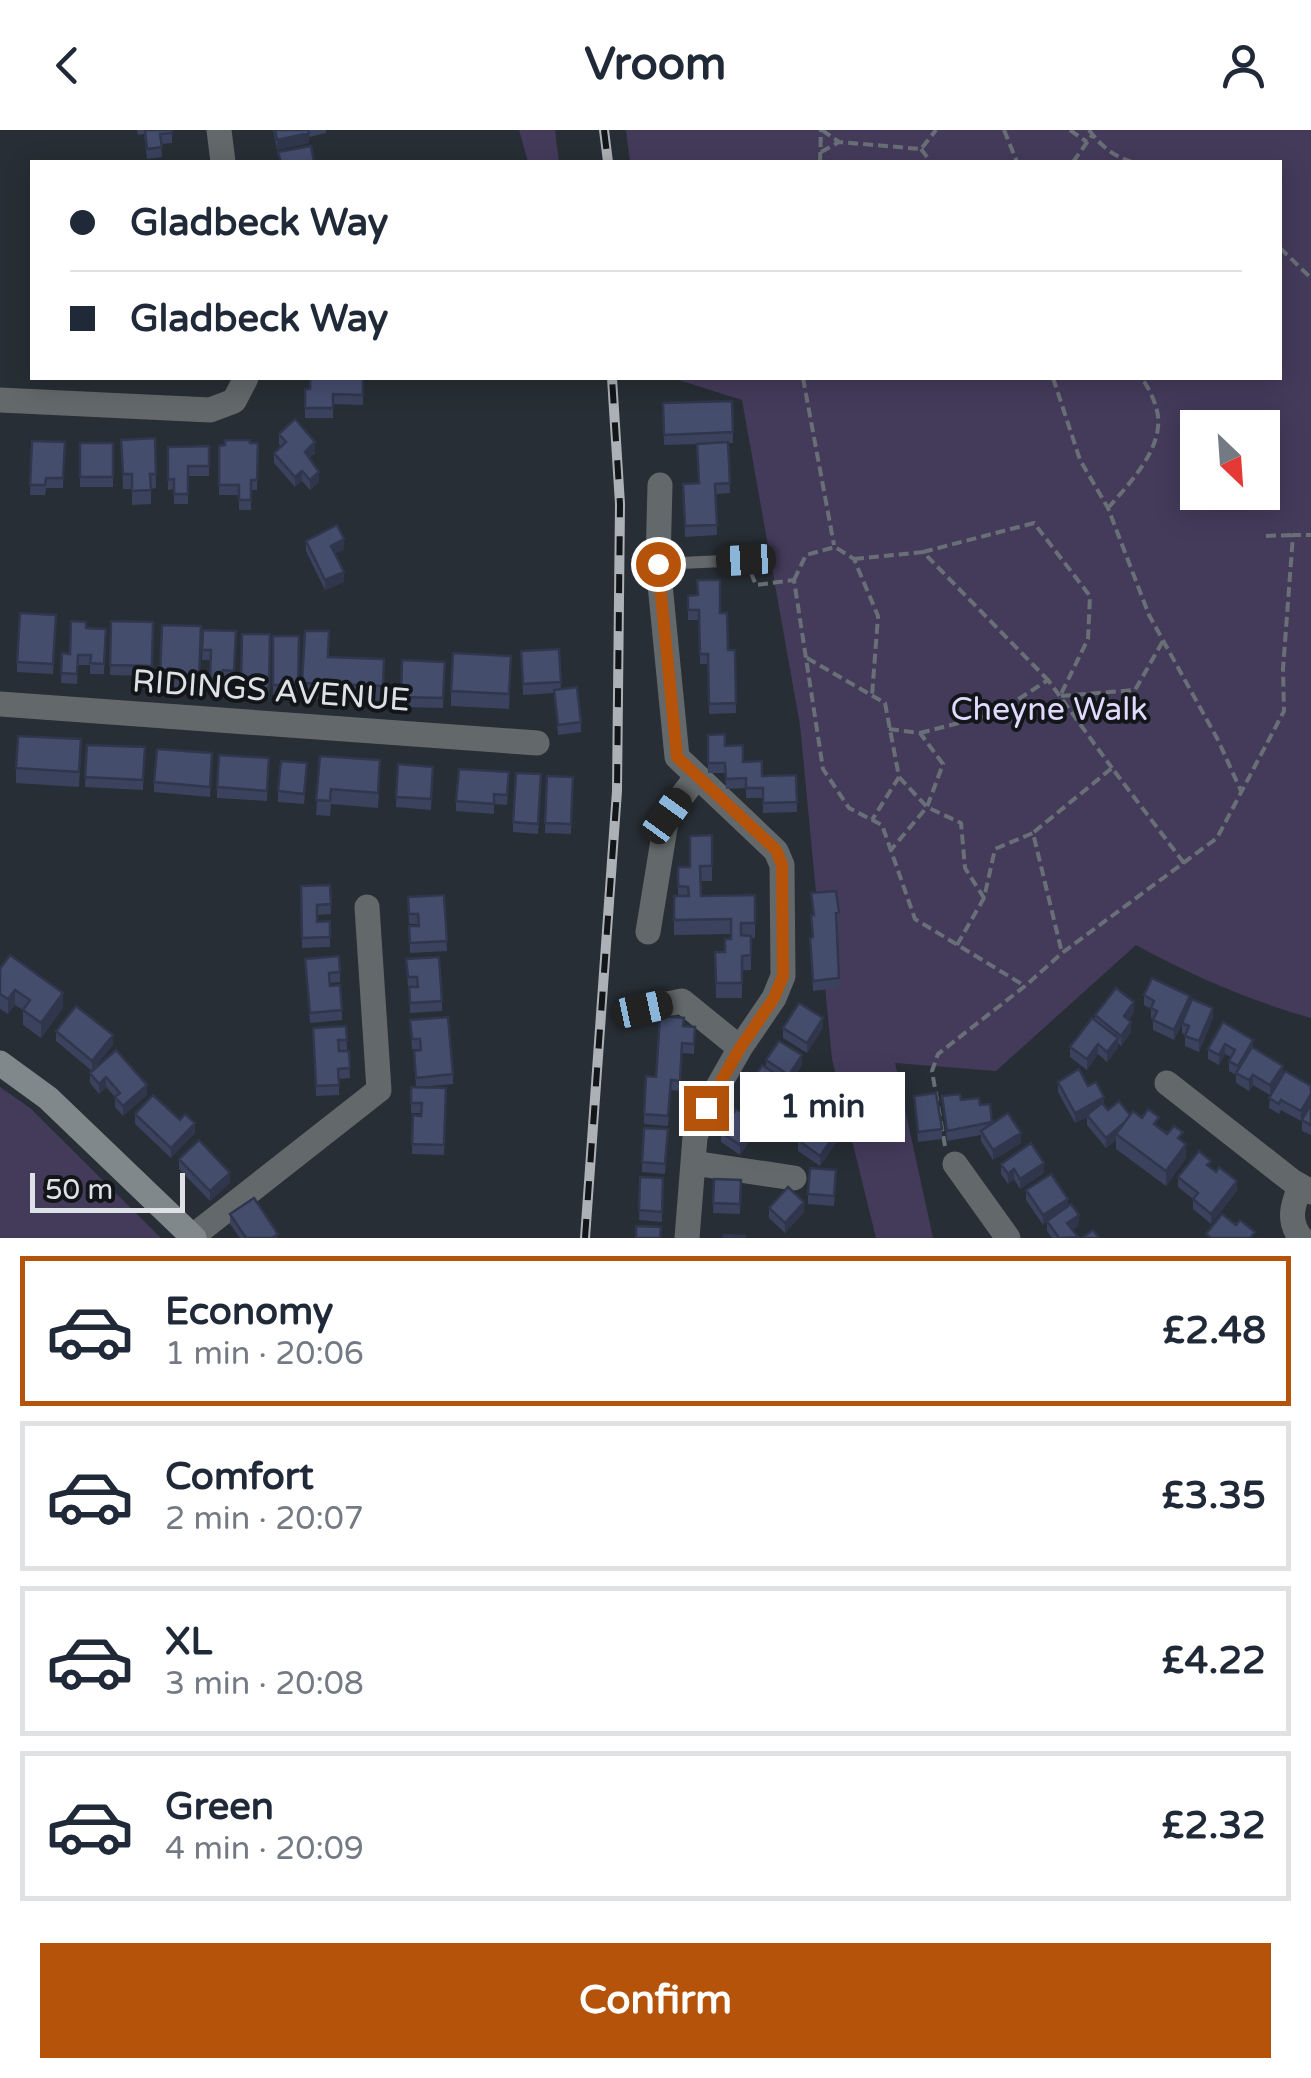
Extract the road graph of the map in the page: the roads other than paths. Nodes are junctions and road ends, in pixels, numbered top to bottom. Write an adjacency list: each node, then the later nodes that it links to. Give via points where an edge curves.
1 (219, 130): 2 (street)
2 (222, 160)
3 (245, 380): 4 (street, via 234,401 210,410)
4 (0, 400)
5 (660, 485): 7 (street)
6 (746, 560): 7 (lane)
7 (658, 564): 10 (street, via 677,757)
8 (0, 704): 9 (street, RIDINGS AVENUE)
9 (537, 744)
10 (696, 776): 12 (street, via 667,816); 14 (street, via 776,850 782,865 783,976)
11 (368, 907): 21 (street, via 378,1090)
12 (648, 932)
13 (643, 1009): 14 (street, via 682,1001)
14 (740, 1048): 17 (street, via 706,1108)
15 (0, 1064): 21 (street, via 48,1098)
16 (1167, 1084): 20 (street)
17 (693, 1163): 19 (street); 22 (street)
18 (954, 1164): 23 (street)
19 (794, 1178)
20 (1306, 1189): 24 (street, via 1292,1207)
21 (193, 1237)
22 (687, 1238)
23 (1008, 1238)
24 (1301, 1238)

